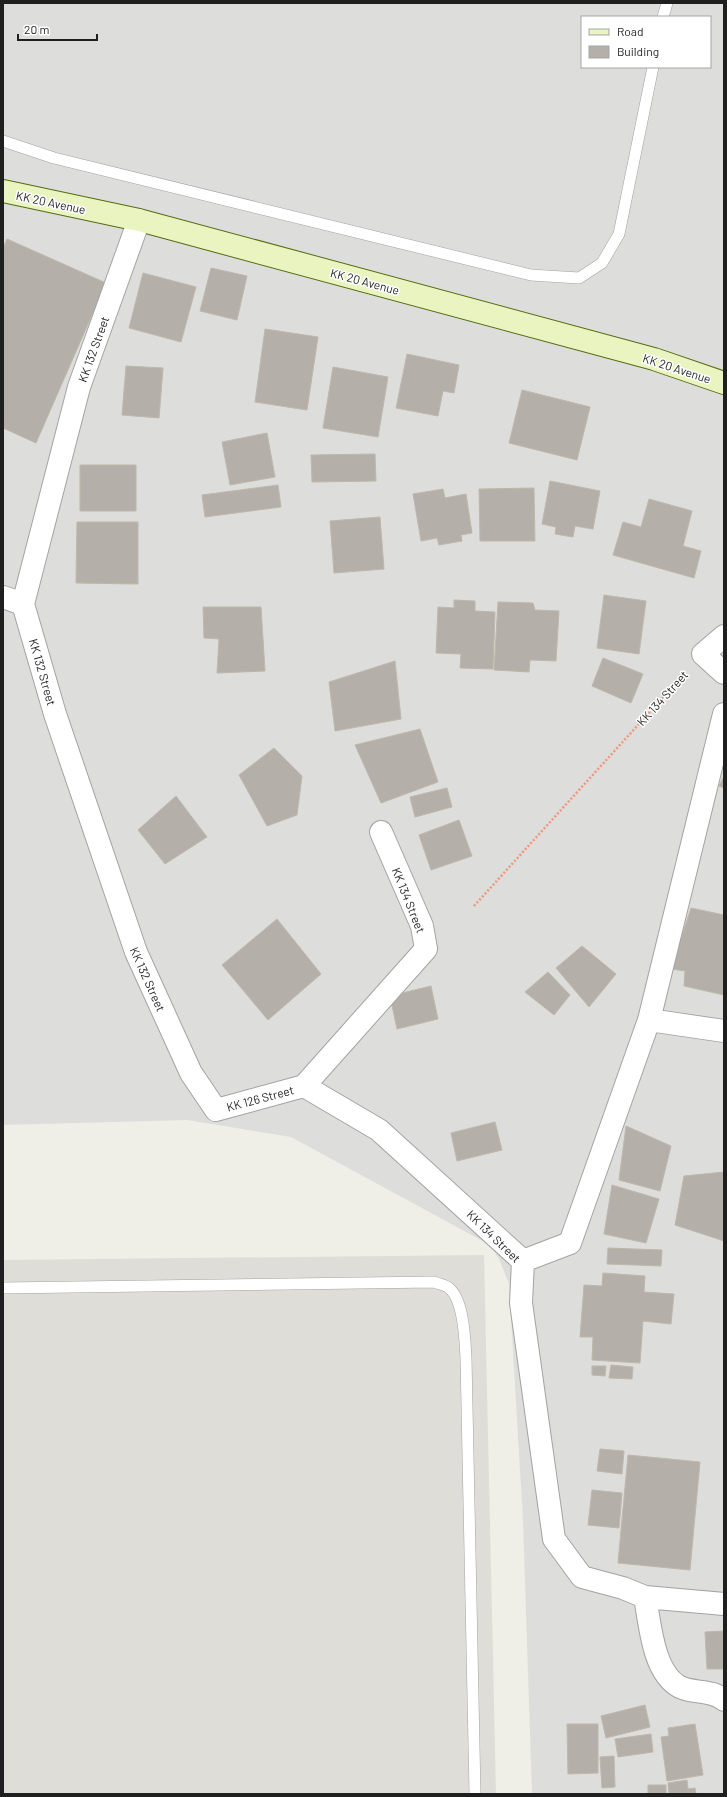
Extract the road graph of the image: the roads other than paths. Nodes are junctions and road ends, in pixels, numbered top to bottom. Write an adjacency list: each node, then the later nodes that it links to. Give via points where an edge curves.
1 (667, 3): 2 (lane)
2 (663, 16)
3 (653, 68): 4 (lane, via 619,234 602,262 579,278 531,275 54,158)
4 (3, 141)
5 (3, 191): 6 (main road, KK 20 Avenue)
6 (139, 220): 7 (main road, KK 20 Avenue, via 654,359); 9 (street, KK 132 Street, via 79,388)
7 (724, 383)
8 (3, 597): 9 (street)
9 (23, 604): 17 (street, KK 132 Street, via 55,714 136,952 191,1073)
10 (724, 636): 11 (street, via 703,654)
11 (724, 673)
12 (724, 714): 14 (street)
13 (381, 832): 16 (street, KK 134 Street, via 422,926 426,948)
14 (649, 1020): 15 (street); 18 (street, via 570,1243)
15 (724, 1031)
16 (304, 1086): 17 (street, KK 126 Street); 18 (street, KK 134 Street, via 380,1130)
17 (216, 1110)
18 (523, 1261): 20 (street, KK 134 Street, via 521,1303 554,1539 582,1577 630,1590)
19 (3, 1288): 23 (lane, via 434,1282 449,1288 459,1306 466,1358)
20 (645, 1597): 21 (street, KK 134 Street); 22 (street, via 655,1653 668,1675 680,1686 718,1695)
21 (724, 1604)
22 (724, 1700)
23 (475, 1794)

